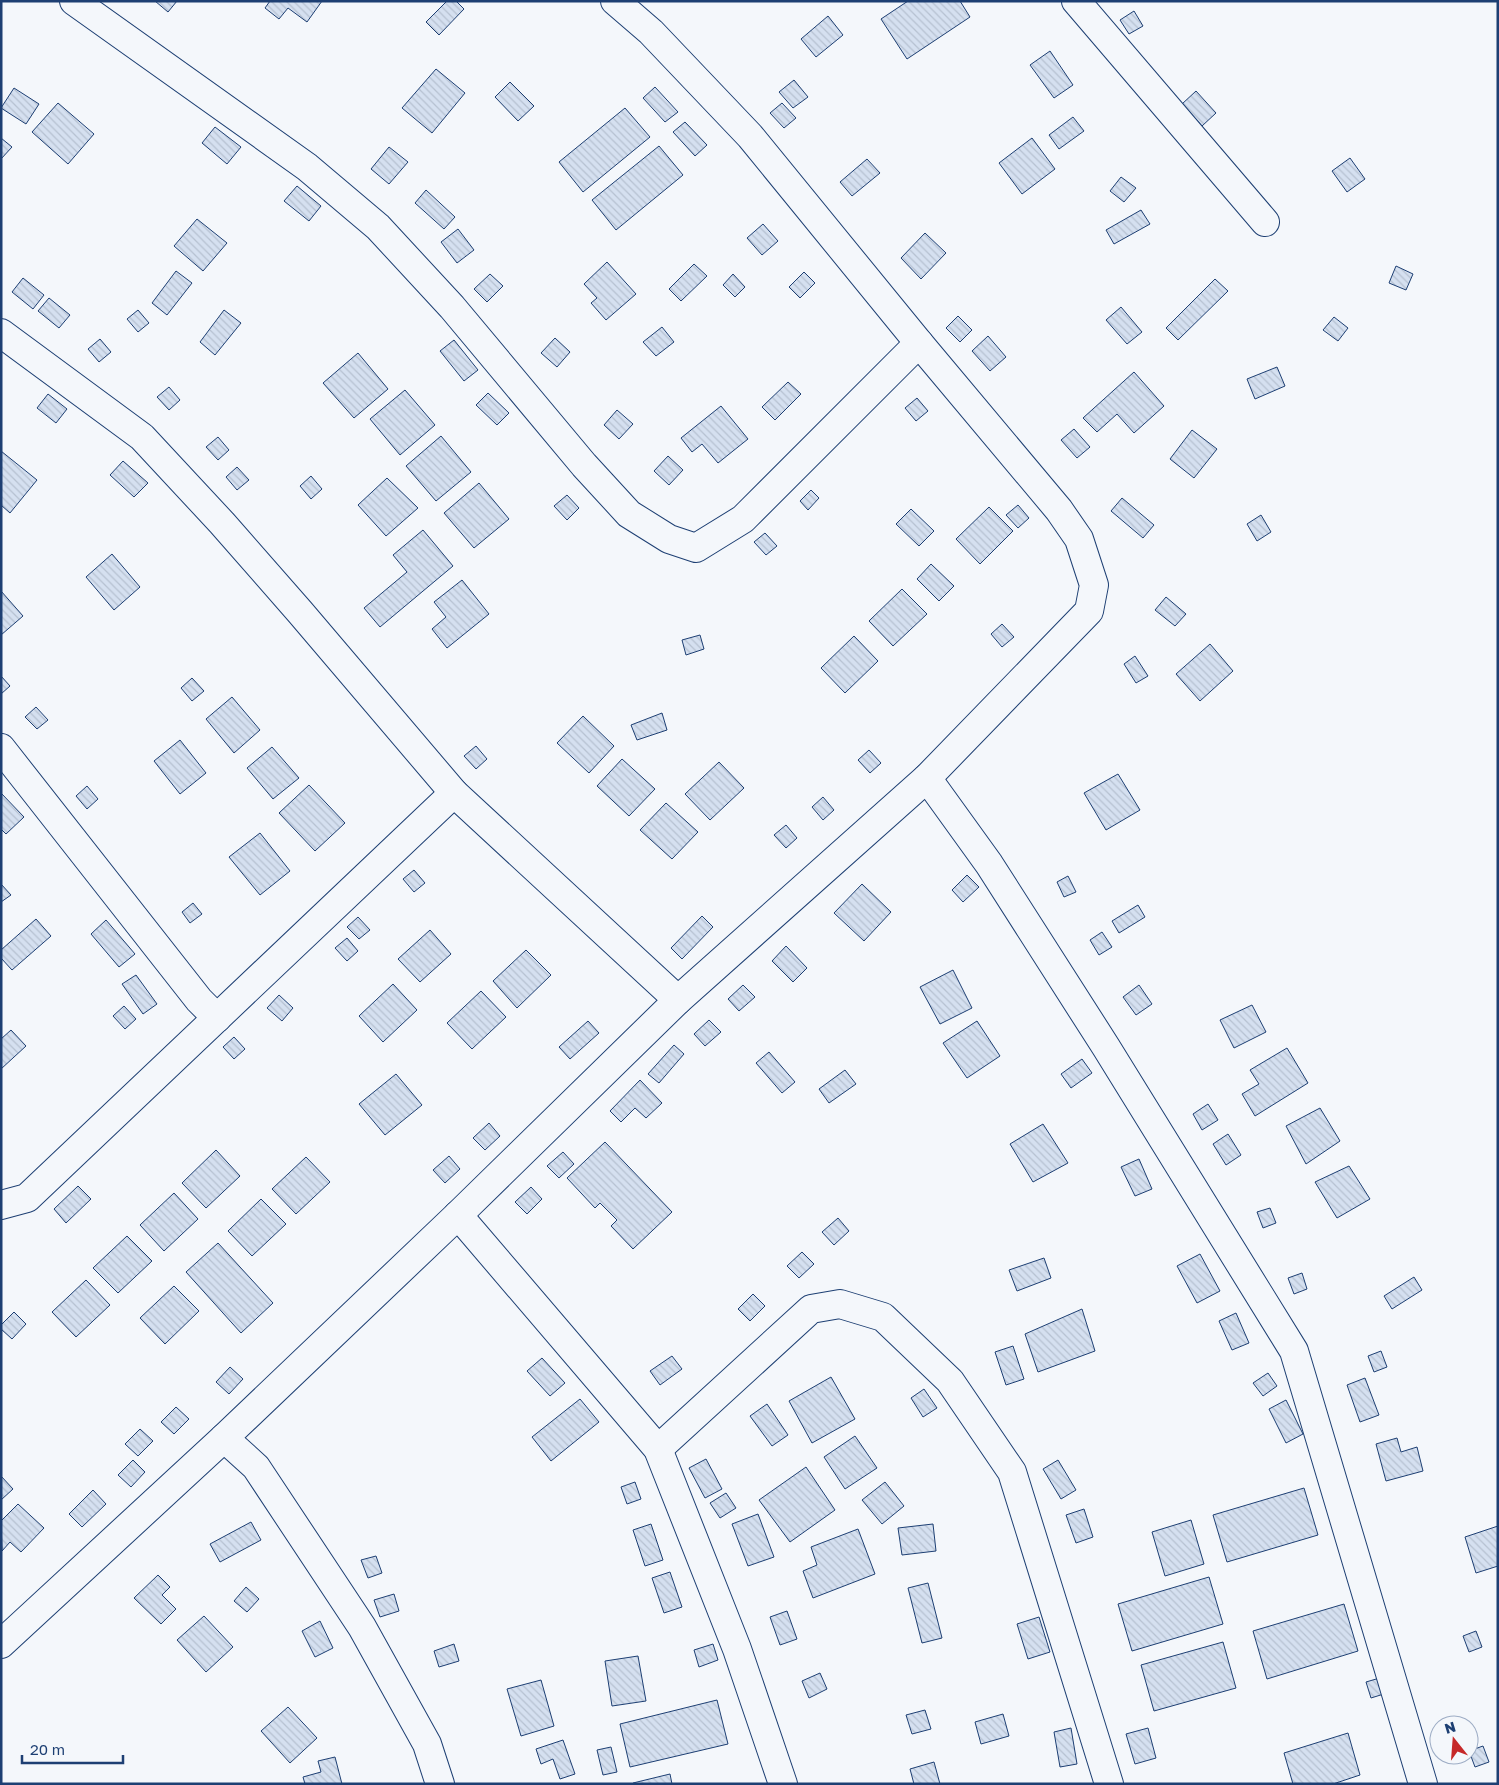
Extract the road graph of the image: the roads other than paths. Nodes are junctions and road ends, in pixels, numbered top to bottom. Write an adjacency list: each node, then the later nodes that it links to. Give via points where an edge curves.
1 (74, 1): 6 (street, via 307,167 378,227 452,308 628,514 669,539 696,548 743,519)
2 (615, 1): 6 (street, via 651,32 750,136)
3 (1076, 1): 4 (street)
4 (1265, 222)
5 (1, 333): 9 (street, via 142,437 222,523)
6 (919, 343): 8 (street, via 1059,510 1079,539 1094,585 1089,611)
7 (1, 748): 11 (street, via 199,1000)
8 (927, 778): 10 (street); 20 (street, via 994,872 1294,1351)
9 (454, 793): 10 (street); 11 (street)
10 (678, 1000): 13 (street)
11 (217, 1018): 12 (street, via 27,1198)
12 (1, 1205)
13 (458, 1215): 14 (street); 15 (street)
14 (224, 1438): 16 (street); 17 (street, via 256,1467 362,1627 427,1744)
15 (658, 1449): 18 (street, via 737,1649); 19 (street, via 811,1309 840,1304 883,1317 950,1381 1012,1472)
16 (1, 1644)
17 (440, 1784)
18 (783, 1784)
19 (1109, 1784)
20 (1423, 1784)

